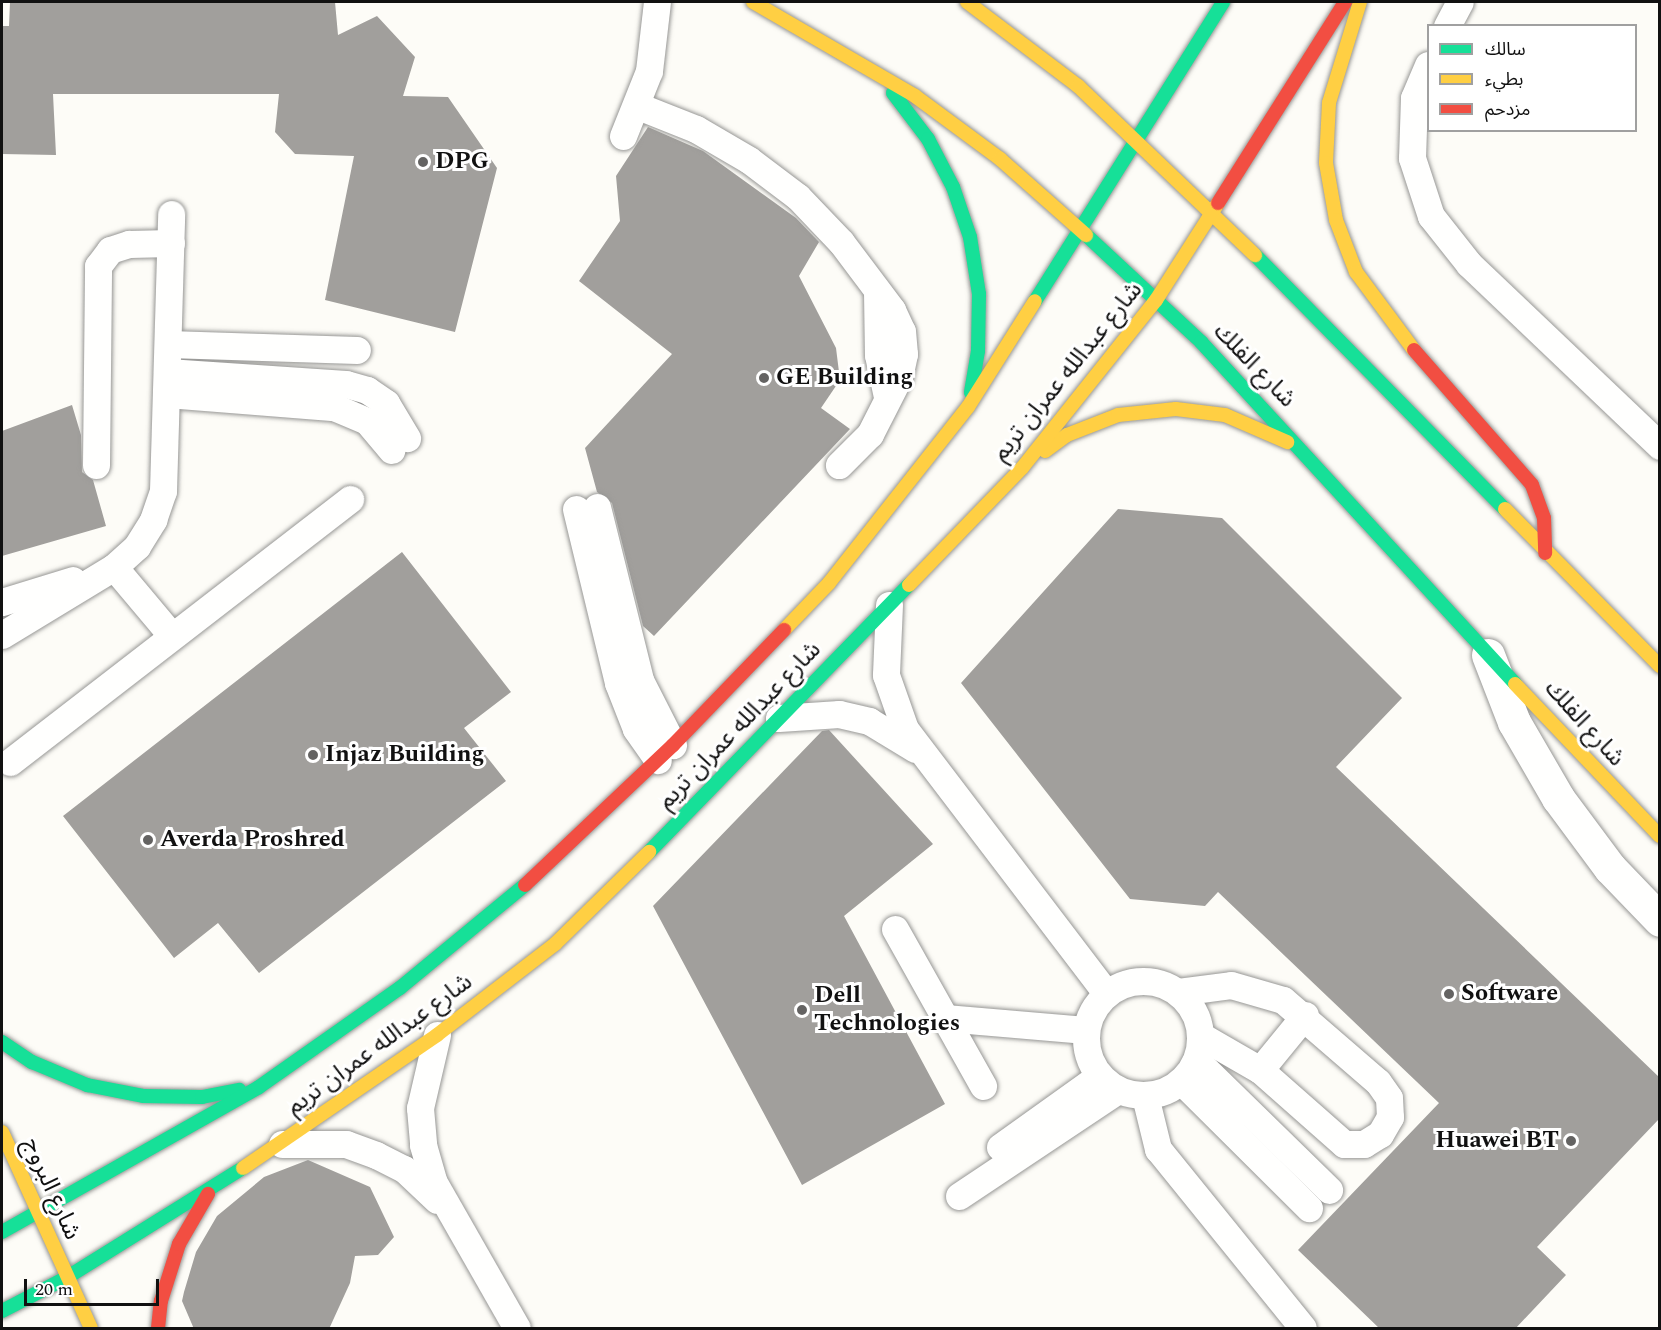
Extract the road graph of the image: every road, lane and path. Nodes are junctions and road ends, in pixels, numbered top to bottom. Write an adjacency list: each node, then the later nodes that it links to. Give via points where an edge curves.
1 (657, 2): 11 (lane, via 656,34)
2 (753, 2): 9 (main road, شارع الفلك)
3 (967, 2): 13 (main road, via 1077,86)
4 (1223, 2): 13 (main road, شارع عبدالله عمران تريم)
5 (1345, 2): 14 (main road, شارع عبدالله عمران تريم)
6 (1360, 2): 31 (main road, via 1329,104 1326,163 1335,220 1356,272 1387,319 1532,485 1544,518)
7 (1460, 2): 8 (lane)
8 (1448, 24)
9 (858, 59): 16 (main road, شارع الفلك, via 971,136); 22 (main road, via 896,96 928,139 953,187 970,237 979,305 978,351)
10 (1427, 67): 24 (lane, via 1414,98 1412,158 1431,216 1469,264)
11 (638, 106): 12 (lane); 26 (lane, via 696,129 749,160 798,197 841,242 877,292 878,356 887,397 870,434)
12 (623, 136)
13 (1136, 141): 14 (main road); 16 (main road, شارع عبدالله عمران تريم)
14 (1213, 212): 18 (main road, شارع عبدالله عمران تريم); 31 (main road)
15 (171, 214): 17 (lane)
16 (1079, 228): 18 (main road, شارع الفلك); 22 (main road, شارع عبدالله عمران تريم)
17 (171, 243): 19 (lane); 25 (lane, via 129,244 110,250 98,266)
18 (1156, 300): 27 (main road, شارع الفلك); 28 (main road, شارع عبدالله عمران تريم)
19 (168, 344): 20 (lane); 21 (lane)
20 (357, 350)
21 (167, 383): 23 (lane, via 334,407 367,421); 32 (lane, via 163,491 137,546)
22 (968, 407): 40 (main road, شارع عبدالله عمران تريم, via 829,583)
23 (399, 444)
24 (1659, 446)
25 (96, 465)
26 (839, 465)
27 (1318, 465): 28 (main road, via 1275,434 1225,415 1176,409 1118,415 1067,435); 37 (main road, شارع الفلك)
28 (1022, 468): 34 (main road, شارع عبدالله عمران تريم)
29 (350, 499): 36 (lane)
30 (587, 508): 40 (lane, via 623,699 636,729)
31 (1545, 553): 38 (main road)
32 (114, 567): 33 (lane); 35 (lane); 36 (lane)
33 (2, 602)
34 (889, 605): 39 (main road, شارع عبدالله عمران تريم); 41 (lane, via 886,675 893,703)
35 (2, 635)
36 (172, 636): 42 (lane)
37 (1484, 645): 43 (main road, شارع الفلك, via 1575,750); 44 (street, via 1514,722 1558,798 1610,868)
38 (1659, 666)
39 (779, 718): 41 (lane, via 839,714 869,721); 50 (main road, شارع عبدالله عمران تريم, via 608,895 555,944)
40 (666, 752): 57 (main road, شارع عبدالله عمران تريم, via 533,878 418,974)
41 (920, 754): 46 (lane)
42 (10, 762)
43 (1659, 836)
44 (1659, 920)
45 (895, 929): 49 (lane)
46 (1106, 993): 47 (lane, via 1129,982 1155,982); 51 (lane, via 1092,1010)
47 (1178, 993): 48 (lane, via 1204,986 1249,988 1283,1000); 53 (lane, via 1194,1011)
48 (1305, 1015): 54 (lane); 54 (lane, via 1378,1082 1389,1098 1390,1117 1380,1134 1364,1144 1344,1144)
49 (950, 1026): 51 (lane); 56 (lane)
50 (437, 1035): 60 (main road, شارع عبدالله عمران تريم); 66 (lane, via 425,1071 421,1117 433,1181)
51 (1086, 1039): 55 (lane)
52 (2, 1042): 57 (main road, via 32,1062 87,1085 143,1096 202,1097)
53 (1193, 1059): 54 (lane); 58 (lane, via 1165,1092); 62 (lane); 64 (lane)
54 (1260, 1070)
55 (1109, 1083): 58 (lane); 61 (lane)
56 (983, 1086)
57 (259, 1087): 65 (main road, شارع عبدالله عمران تريم)
58 (1144, 1096): 74 (lane, via 1158,1149)
59 (2, 1132): 65 (main road, شارع البروج)
60 (282, 1144): 63 (main road, شارع عبدالله عمران تريم); 66 (lane, via 346,1144 376,1155 429,1190)
61 (954, 1189)
62 (1329, 1190)
63 (209, 1191): 68 (main road, شارع عبدالله عمران تريم); 72 (main road, via 179,1244 161,1301)
64 (1309, 1208)
65 (37, 1214): 67 (main road, شارع عبدالله عمران تريم); 68 (main road, شارع البروج)
66 (449, 1215): 73 (lane)
67 (2, 1232)
68 (66, 1278): 70 (main road, شارع عبدالله عمران تريم); 71 (main road, شارع البروج)
69 (2, 1294): 70 (main road)
70 (8, 1312)
71 (91, 1329)
72 (158, 1329)
73 (517, 1329)
74 (1303, 1329)

